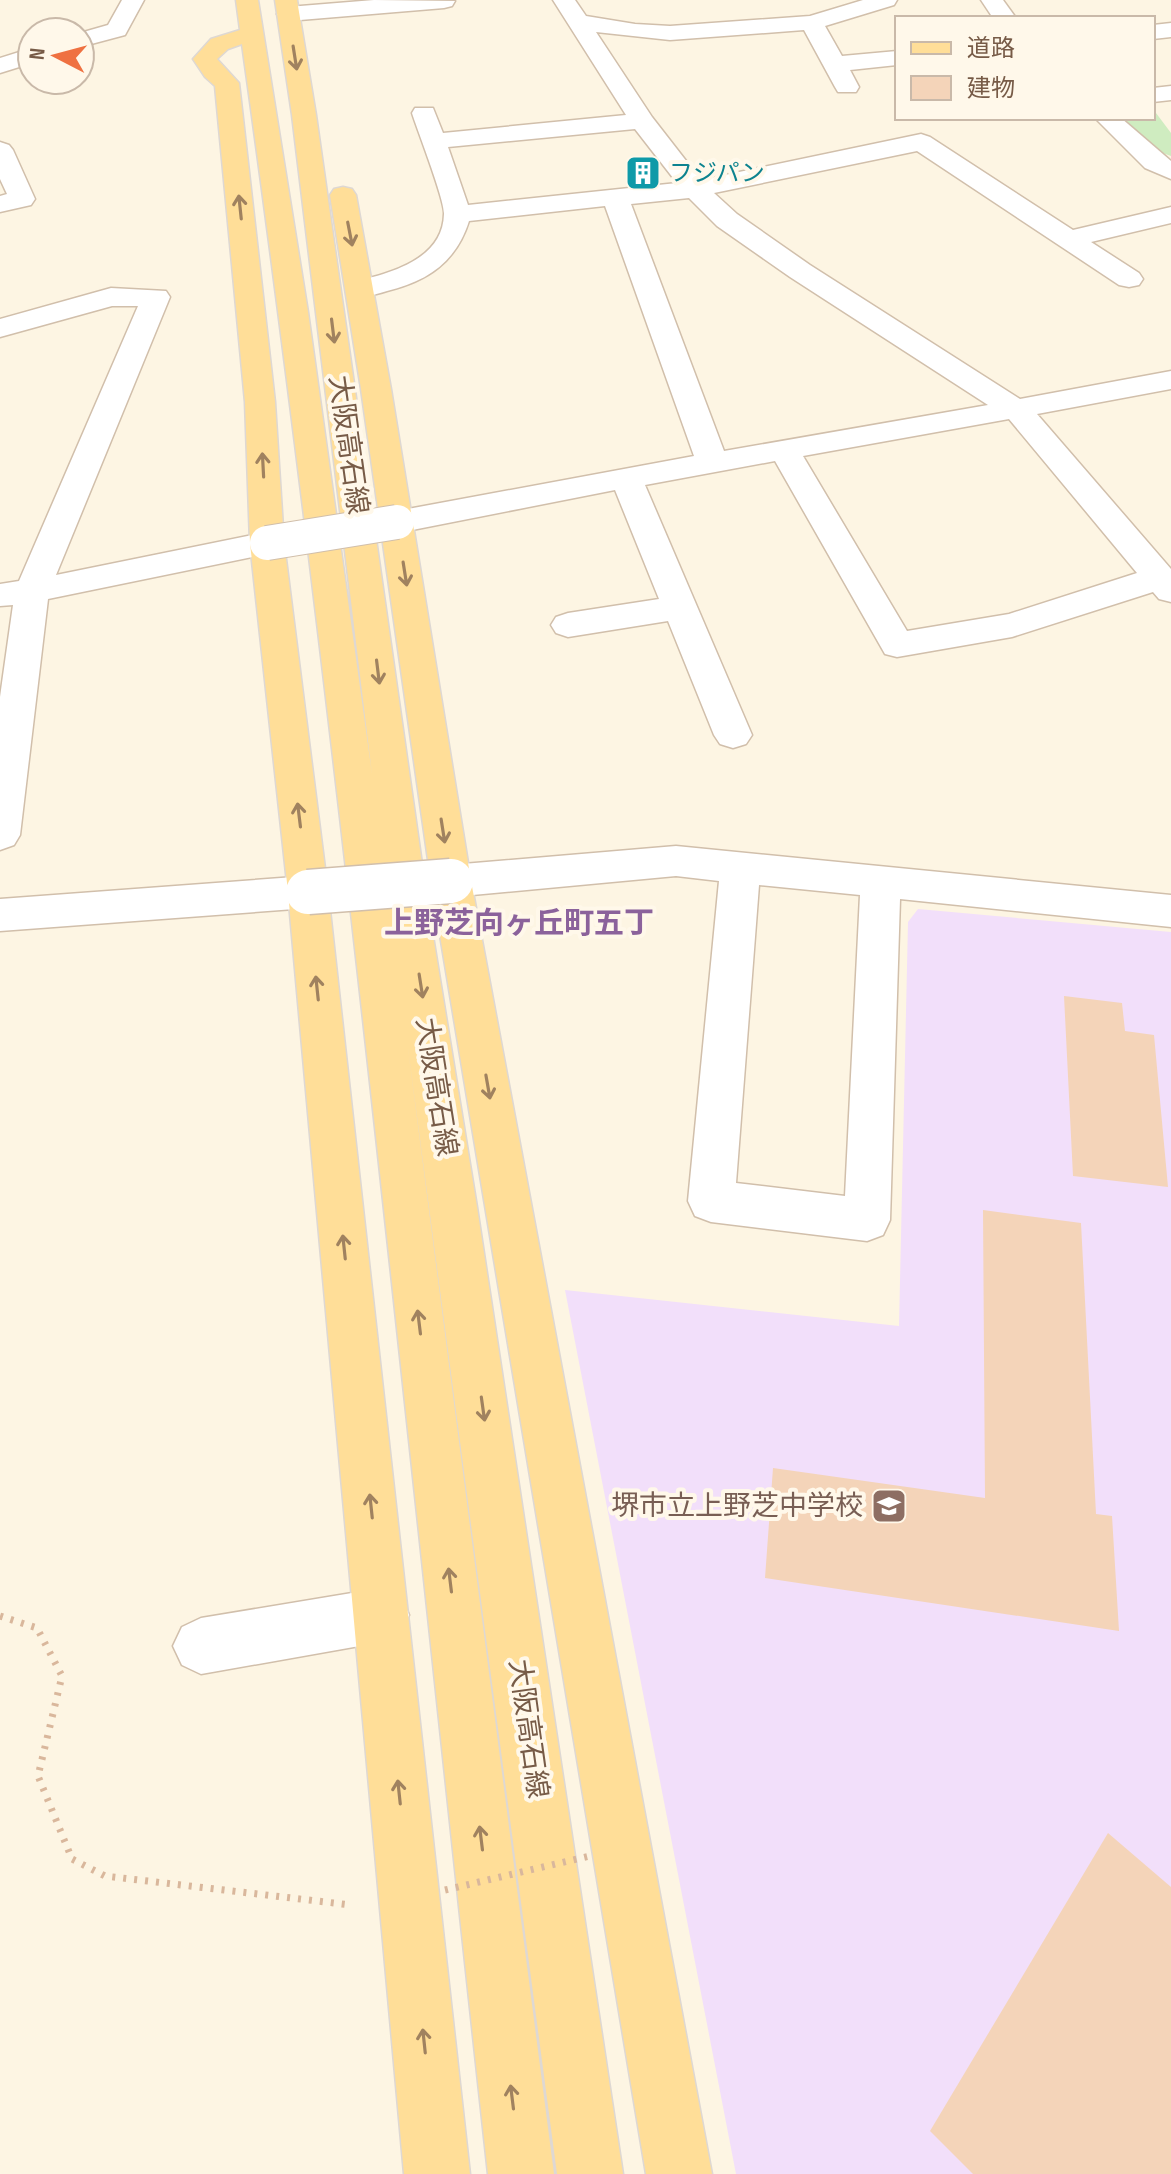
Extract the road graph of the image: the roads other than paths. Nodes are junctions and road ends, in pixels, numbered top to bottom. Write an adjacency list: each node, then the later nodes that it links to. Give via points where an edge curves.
1 (133, 0): 8 (street, via 117,30)
2 (886, 0): 7 (street)
3 (444, 1): 4 (street)
4 (416, 2): 6 (street)
5 (571, 11): 7 (street, via 627,31); 15 (street)
6 (269, 12): 13 (main road, 大阪高石線, one-way to 13); 34 (main road, one-way to 6, via 260,402 227,83 205,59 214,45); 50 (main road, 大阪高石線, one-way to 6, via 294,312)
7 (812, 23): 10 (street)
8 (96, 36)
9 (895, 58): 10 (street)
10 (837, 64): 11 (street)
11 (847, 87)
12 (424, 112): 16 (street)
13 (304, 115): 26 (main road, one-way to 26, via 332,136); 51 (main road, 大阪高石線, one-way to 51, via 407,899)
14 (1109, 120): 18 (street, via 1154,163)
15 (642, 121): 16 (street); 19 (street)
16 (434, 141): 22 (street)
17 (0, 150): 21 (street, via 22,199)
18 (1170, 171)
19 (695, 189): 20 (street); 24 (street, via 921,142); 29 (street, via 727,220 800,271)
20 (615, 197): 22 (street); 31 (street)
21 (0, 204)
22 (458, 214): 26 (street, via 452,235 432,262 404,280)
23 (1171, 215): 24 (street)
24 (1069, 239): 25 (street)
25 (1129, 279)
26 (360, 289): 33 (main road)
27 (0, 328): 36 (street, via 111,297 156,297)
28 (1171, 380): 29 (street)
29 (1017, 410): 30 (street); 35 (street)
30 (783, 448): 31 (street); 35 (street, via 897,645 1012,625)
31 (712, 461): 32 (street)
32 (626, 478): 33 (street); 37 (street)
33 (397, 522): 34 (street, bridge); 42 (main road, one-way to 42)
34 (267, 543): 36 (street); 44 (main road, one-way to 34)
35 (1165, 584)
36 (16, 593): 40 (street)
37 (680, 607): 38 (street); 39 (street)
38 (568, 625)
39 (733, 735)
40 (0, 835)
41 (740, 868): 42 (street, via 676,861); 43 (street); 43 (street, via 711,1201 867,1220)
42 (451, 881): 44 (street, bridge); 52 (main road, one-way to 52)
43 (881, 882): 45 (street)
44 (308, 892): 46 (street); 47 (main road, one-way to 44)
45 (1171, 911)
46 (0, 915)
47 (382, 1615): 48 (street); 49 (main road, one-way to 47, via 427,1894)
48 (201, 1646)
49 (437, 2174)
50 (521, 2174)
51 (590, 2174)
52 (679, 2174)

